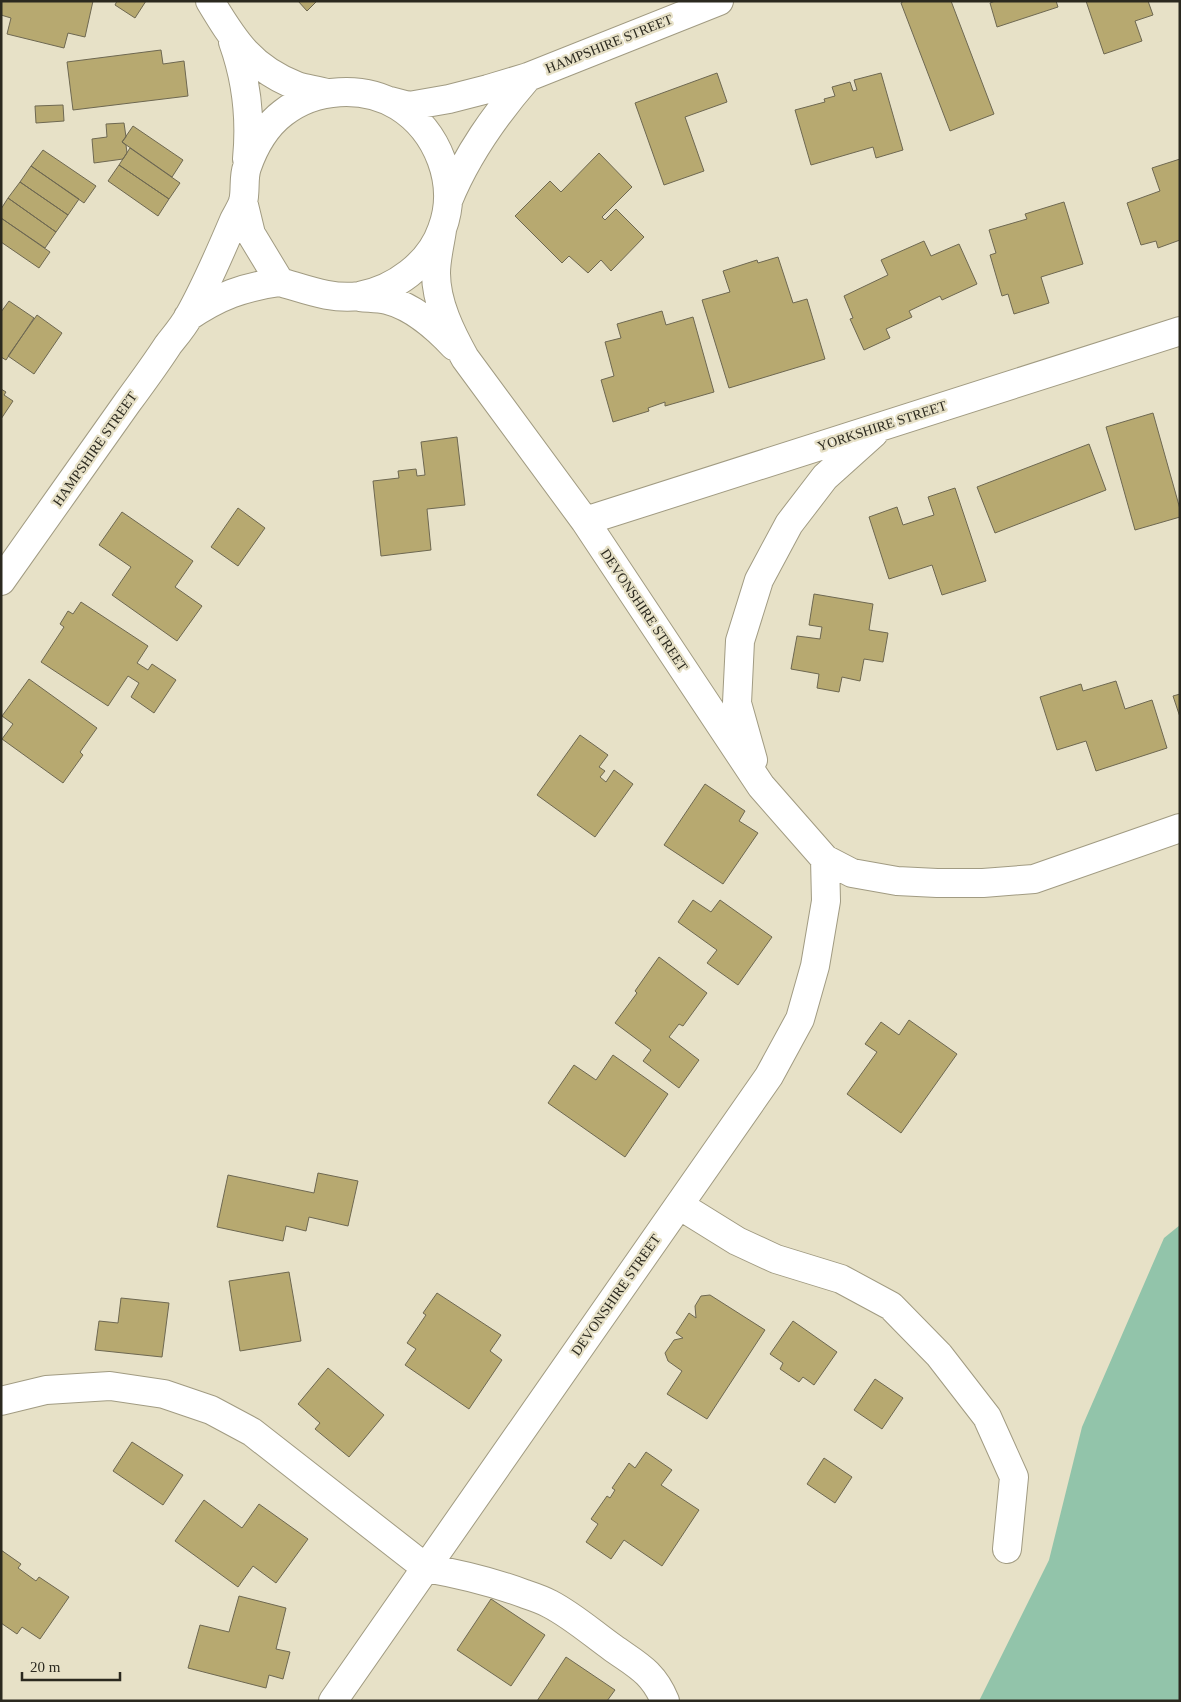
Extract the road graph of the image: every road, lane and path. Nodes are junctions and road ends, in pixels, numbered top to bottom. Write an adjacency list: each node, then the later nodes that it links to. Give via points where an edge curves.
1 (210, 1): 3 (street)
2 (719, 1): 4 (street, HAMPSHIRE STREET)
3 (230, 34): 5 (street, via 248,56 271,74 298,86); 7 (street, via 248,100 250,134)
4 (528, 76): 6 (street, HAMPSHIRE STREET, via 472,93 409,106); 9 (street, HAMPSHIRE STREET, via 478,142)
5 (327, 92): 6 (street); 7 (street, via 283,114 260,138)
6 (374, 96): 9 (street, via 397,106 416,120 434,143 446,171)
7 (246, 168): 8 (street)
8 (243, 201): 11 (street, via 251,234); 13 (street, HAMPSHIRE STREET)
9 (448, 201): 10 (street)
10 (442, 230): 12 (street, via 427,256 406,277 382,290); 15 (street, DEVONSHIRE STREET, via 436,274 441,304 450,332)
11 (280, 282): 12 (street, via 331,296); 13 (street, HAMPSHIRE STREET, via 231,292)
12 (357, 296): 15 (street, DEVONSHIRE STREET, via 389,301 418,314)
13 (188, 317): 18 (street, HAMPSHIRE STREET)
14 (1180, 331): 16 (street, YORKSHIRE STREET)
15 (465, 358): 17 (street, DEVONSHIRE STREET)
16 (883, 426): 17 (street, YORKSHIRE STREET); 19 (street, via 825,477 789,524 759,580 740,641 737,703)
17 (585, 521): 19 (street, DEVONSHIRE STREET)
18 (1, 581)
19 (761, 786): 21 (street, DEVONSHIRE STREET)
20 (1180, 828): 21 (street, DEVONSHIRE STREET, via 1034,879 983,883 897,881 852,873)
21 (825, 859): 22 (street, DEVONSHIRE STREET, via 826,901 816,966 800,1019 769,1076)
22 (679, 1205): 24 (street, via 737,1241 776,1259 841,1279 891,1306 939,1355 987,1416 1014,1477); 25 (street, DEVONSHIRE STREET)
23 (1, 1401): 25 (street, via 46,1390 110,1386 164,1394 211,1410 252,1432)
24 (1007, 1549)
25 (426, 1568): 26 (street, DEVONSHIRE STREET); 27 (street, via 508,1588 548,1603 576,1619 639,1665 658,1685)
26 (333, 1701)
27 (665, 1701)

